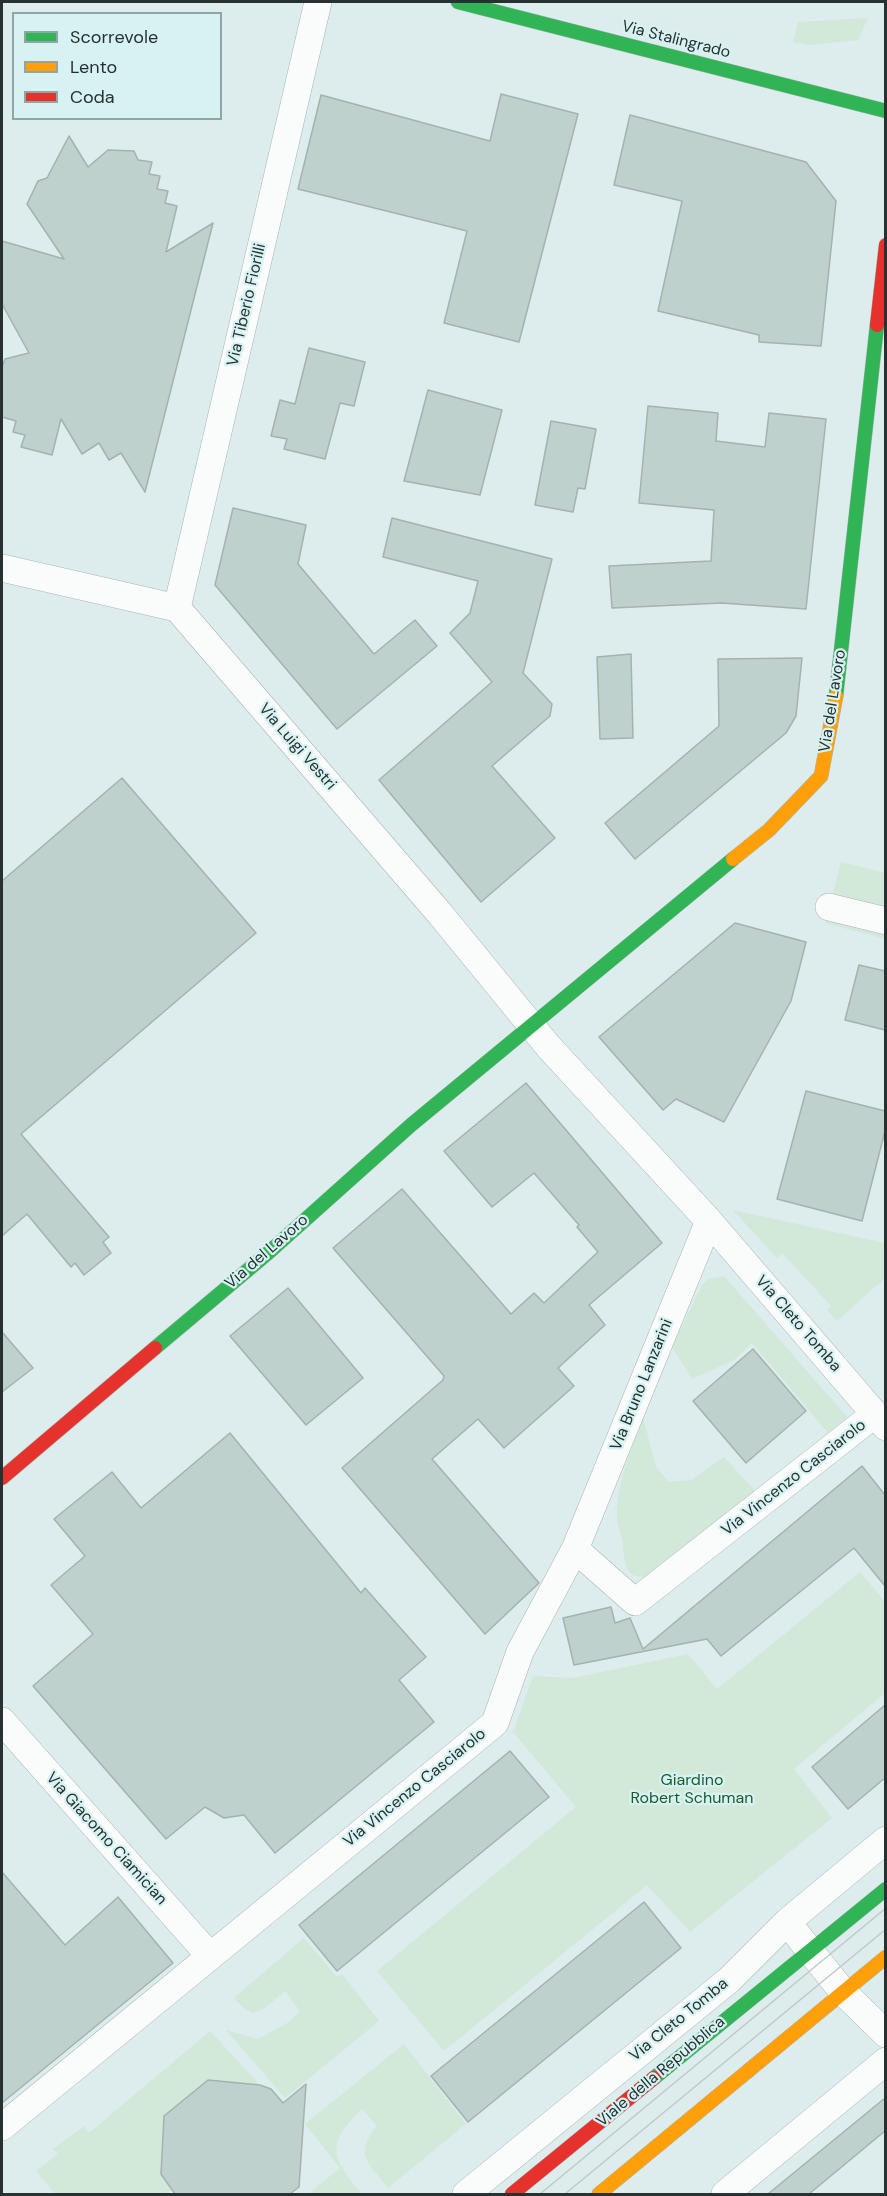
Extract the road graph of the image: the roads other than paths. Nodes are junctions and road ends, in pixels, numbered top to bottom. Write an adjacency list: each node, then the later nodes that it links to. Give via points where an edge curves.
1 (318, 2): 6 (street, Via Tiberio Fiorilli)
2 (458, 2): 3 (street, Via Stalingrado)
3 (885, 111)
4 (885, 245): 9 (street, Via del Lavoro, via 834,716 821,776 769,830)
5 (2, 568): 6 (street)
6 (177, 608): 9 (street, Via Luigi Vestri)
7 (829, 907): 8 (street)
8 (885, 921)
9 (532, 1025): 10 (street); 12 (street, Via del Lavoro)
10 (709, 1221): 11 (street, Via Cleto Tomba); 13 (street, Via Bruno Lanzarini)
11 (880, 1421): 13 (street, Via Vincenzo Casciarolo, via 636,1602)
12 (2, 1478)
13 (575, 1549): 19 (street, Via Vincenzo Casciarolo, via 520,1652 495,1723)
14 (2, 1721): 19 (street, Via Giacomo Ciamician)
15 (885, 1840): 17 (street, Via Cleto Tomba)
16 (885, 1889): 18 (street, Viale della Repubblica)
17 (787, 1922): 18 (street); 25 (street, Via Cleto Tomba, via 729,1980)
18 (809, 1950): 21 (street); 26 (street, Viale della Repubblica)
19 (210, 1956): 24 (street, Via Vincenzo Casciarolo)
20 (885, 1957): 21 (street)
21 (843, 1992): 22 (street); 27 (street)
22 (885, 2034)
23 (885, 2061): 28 (street)
24 (2, 2127)
25 (466, 2194)
26 (512, 2194)
27 (599, 2194)
28 (725, 2194)

